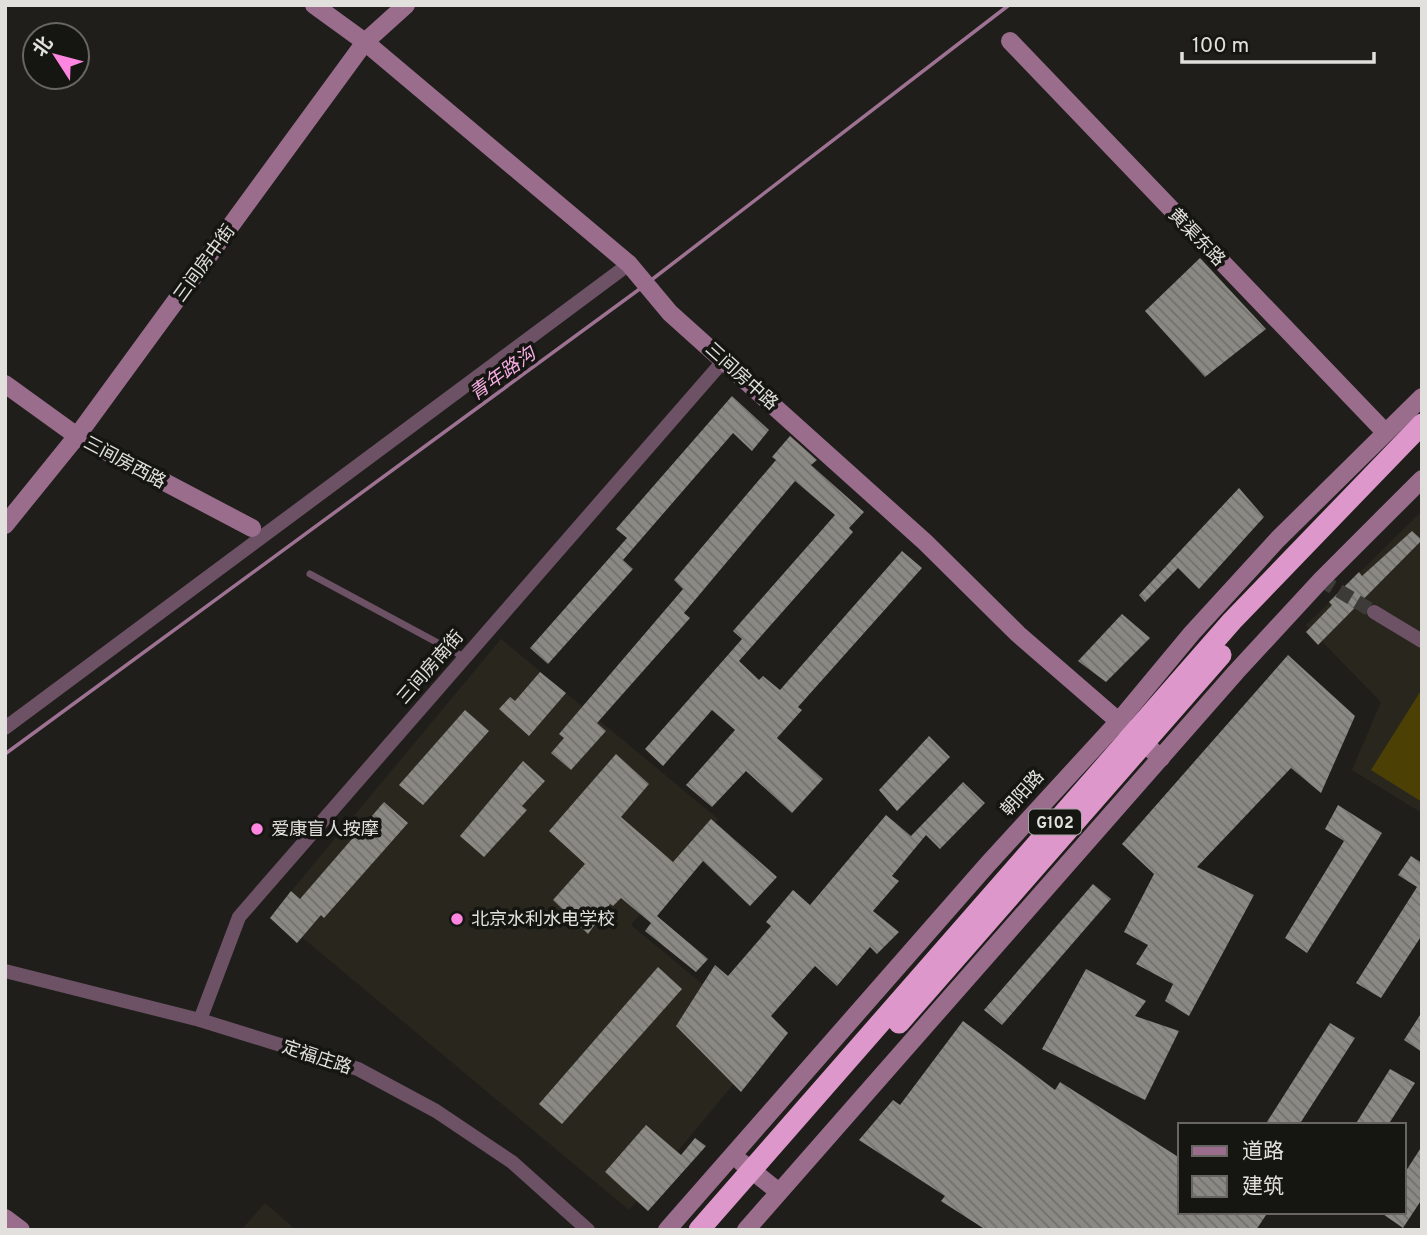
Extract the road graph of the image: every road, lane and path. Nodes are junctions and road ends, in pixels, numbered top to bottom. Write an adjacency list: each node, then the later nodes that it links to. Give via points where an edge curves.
1 (314, 5): 4 (street, 三间房中路)
2 (406, 5): 4 (street, 三间房中街)
3 (1010, 41): 10 (street, 黄渠东路)
4 (365, 42): 5 (street, 三间房中路); 11 (street, 三间房中街)
5 (632, 267): 6 (street, 三间房中路, via 661,304); 20 (street)
6 (725, 359): 19 (street, 三间房南街); 21 (street, 三间房中路, via 1018,634)
7 (5, 384): 11 (street, 三间房西路)
8 (1422, 397): 10 (street, 朝阳路)
9 (1422, 424): 21 (highway, 朝阳路 / G102, via 1258,592)
10 (1385, 432): 21 (street, 朝阳路, via 1192,633)
11 (77, 436): 14 (street, 三间房中街); 15 (street, 三间房西路)
12 (1422, 443): 21 (highway, 朝阳路 / G102)
13 (1422, 479): 21 (street, 朝阳路, via 1321,580)
14 (5, 525)
15 (252, 528)
16 (310, 574): 19 (lane)
17 (1374, 612): 18 (street)
18 (1422, 641)
19 (464, 657): 23 (street, 三间房南街, via 239,917)
20 (5, 728)
21 (1139, 740): 24 (street, 朝阳路); 25 (highway, 朝阳路 / G102)
22 (5, 971): 23 (street, 定福庄路)
23 (200, 1020): 28 (street, 定福庄路, via 358,1069 436,1111 512,1162)
24 (733, 1155): 25 (street); 29 (street, 朝阳路)
25 (764, 1180): 30 (highway, 朝阳路 / G102); 31 (highway, 朝阳路 / G102); 32 (street, 朝阳路)
26 (5, 1218): 27 (street)
27 (21, 1230)
28 (588, 1230)
29 (667, 1230)
30 (699, 1230)
31 (717, 1230)
32 (746, 1230)

